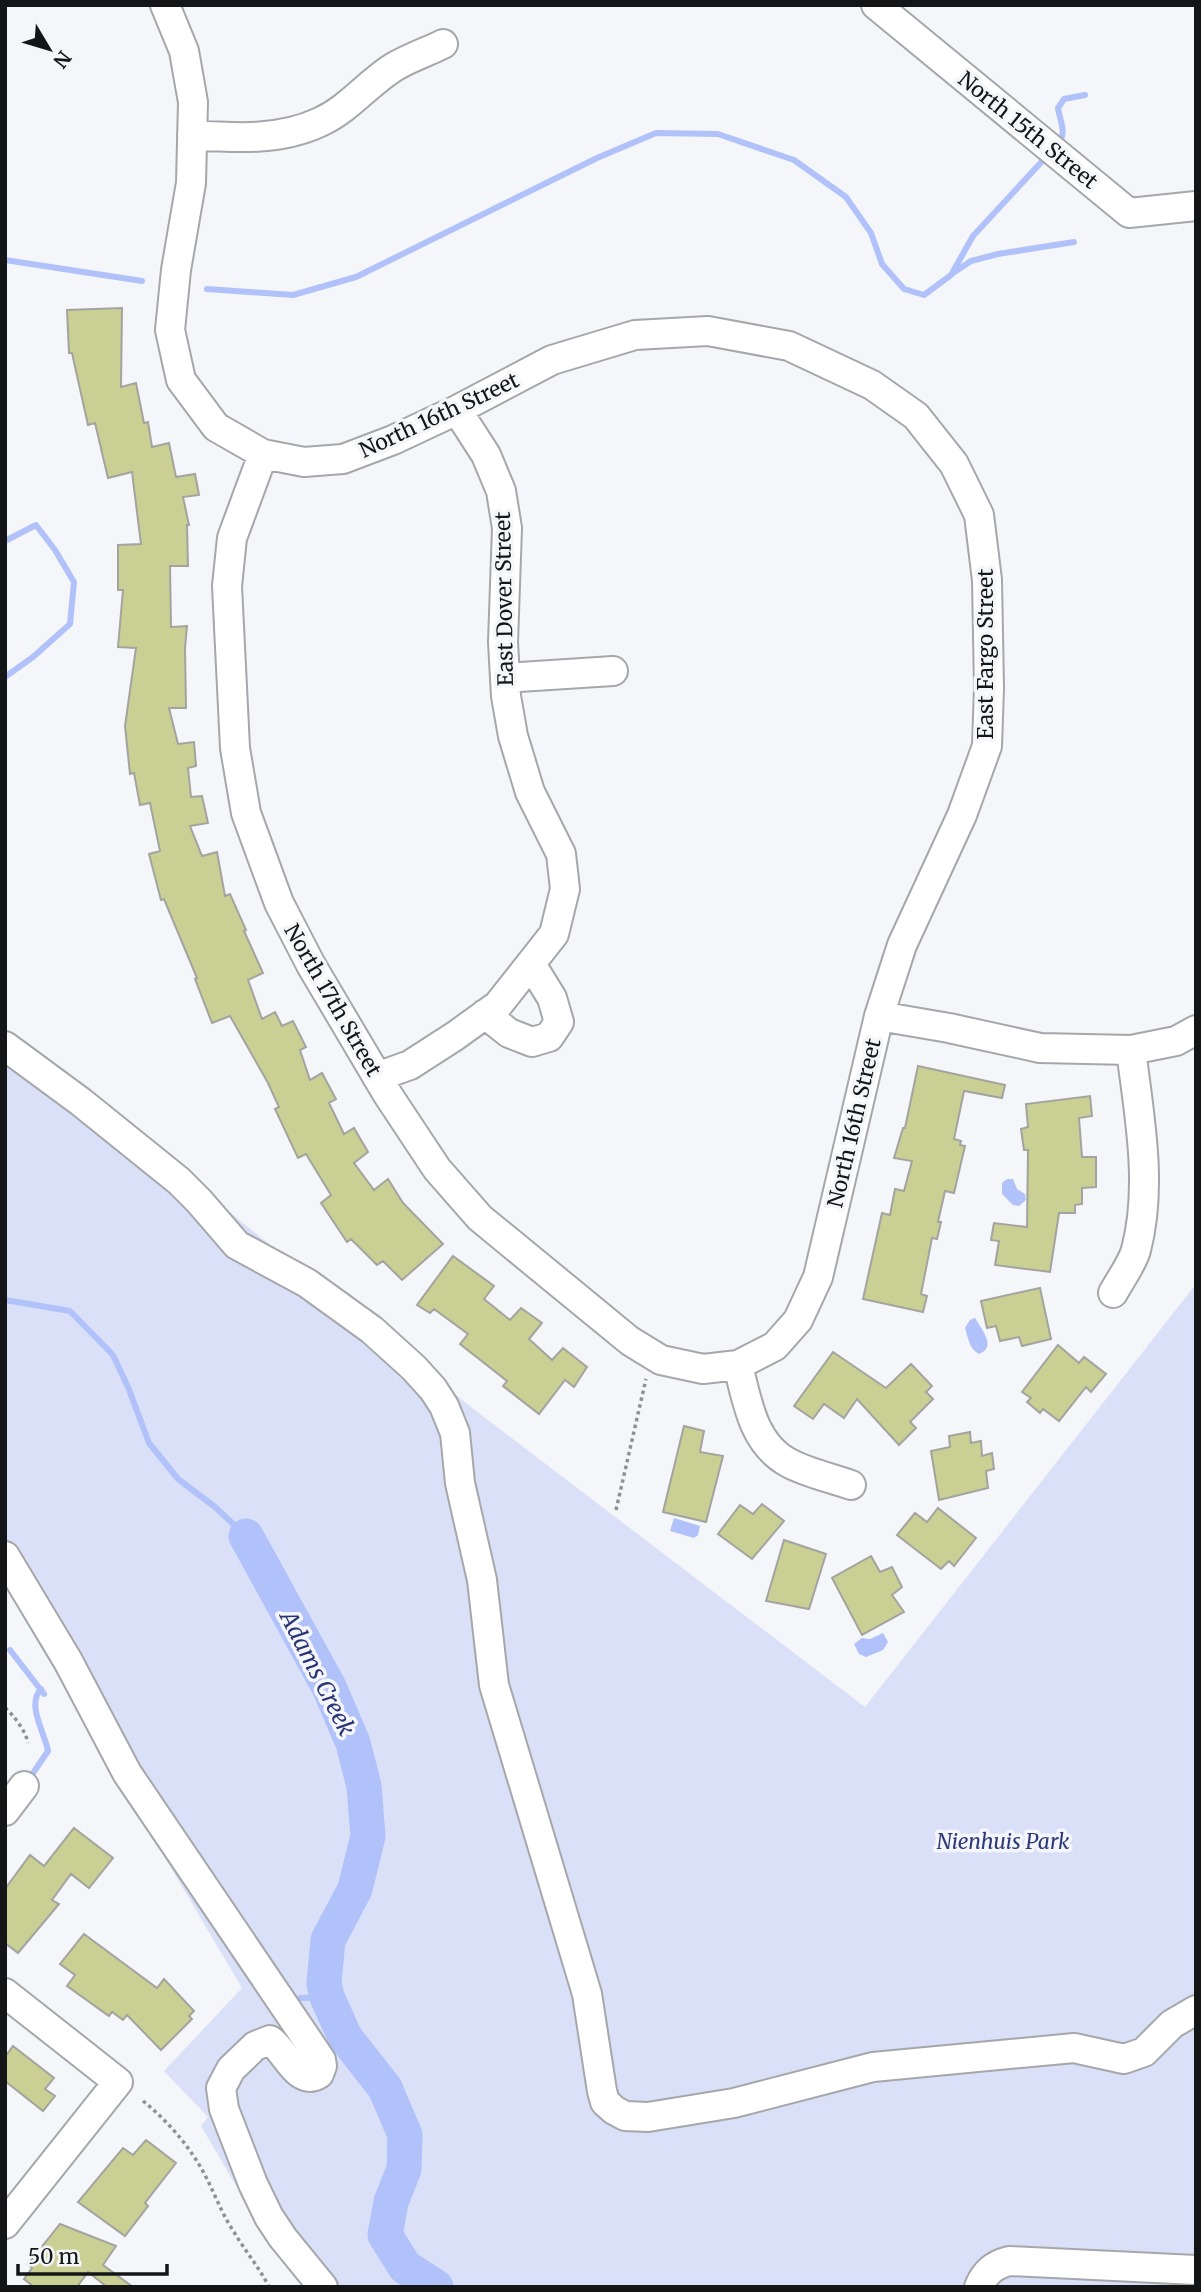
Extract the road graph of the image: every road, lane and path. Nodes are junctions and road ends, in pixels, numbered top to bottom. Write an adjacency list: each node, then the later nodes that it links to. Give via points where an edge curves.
1 (165, 5): 4 (street, North 16th Street, via 184,51 193,102)
2 (876, 5): 5 (street, North 15th Street, via 1129,213)
3 (443, 44): 4 (street, via 393,68 353,102 320,122 284,135)
4 (192, 135): 8 (street, North 16th Street, via 191,183 170,330 181,380 216,427)
5 (1196, 206)
6 (457, 410): 7 (street, North 16th Street, via 552,360 635,335 708,331 789,346 872,385); 8 (street, North 16th Street, via 343,459 304,462); 10 (street, East Dover Street, via 486,455 501,491 507,528)
7 (916, 415): 13 (street, East Fargo Street, via 954,464 979,515 987,580 987,746 962,815 902,945)
8 (263, 454): 17 (street, North 17th Street, via 232,538 227,586 235,748 246,813 279,903)
9 (613, 671): 10 (street)
10 (505, 678): 11 (street, East Dover Street, via 513,736 530,792 561,853 565,889 554,934)
11 (531, 964): 12 (street, East Dover Street); 12 (street, via 552,998 559,1022 549,1037 532,1042)
12 (485, 1014): 17 (street, East Dover Street, via 410,1065)
13 (879, 1016): 16 (street, North 16th Street, via 1040,1048); 19 (street, North 16th Street, via 818,1278 797,1320 775,1346)
14 (1196, 1030): 16 (street, North 16th Street, via 1176,1041)
15 (5, 1046): 29 (street, via 179,1181 237,1245 307,1283 372,1330 414,1368 444,1406 455,1433 460,1483 482,1580 494,1685 587,1994 605,2102 614,2110 638,2118 711,2108 873,2067 1074,2048 1124,2059 1144,2052)
16 (1130, 1050): 18 (street, via 1142,1138 1143,1198 1135,1251)
17 (377, 1077): 19 (street, North 17th Street, via 437,1168 480,1218 630,1341 661,1360 703,1369)
18 (1113, 1293)
19 (738, 1365): 21 (street, via 748,1408 772,1452 791,1464)
20 (648, 1374): 22 (path)
21 (851, 1485)
22 (616, 1510)
23 (5, 1556): 34 (street, via 127,1773 321,2060 319,2074 309,2078 295,2069 276,2044 264,2041 238,2061 221,2088 224,2109 261,2201 283,2238)
24 (5, 1708): 25 (path, via 16,1718)
25 (28, 1743)
26 (24, 1786): 27 (street)
27 (5, 1811)
28 (5, 1993): 31 (street, via 118,2082)
29 (1196, 2010)
30 (143, 2101): 33 (path, via 185,2144)
31 (5, 2224)
32 (1196, 2270): 35 (street, via 1009,2261 986,2273)
33 (269, 2287)
34 (323, 2287)
35 (979, 2287)

